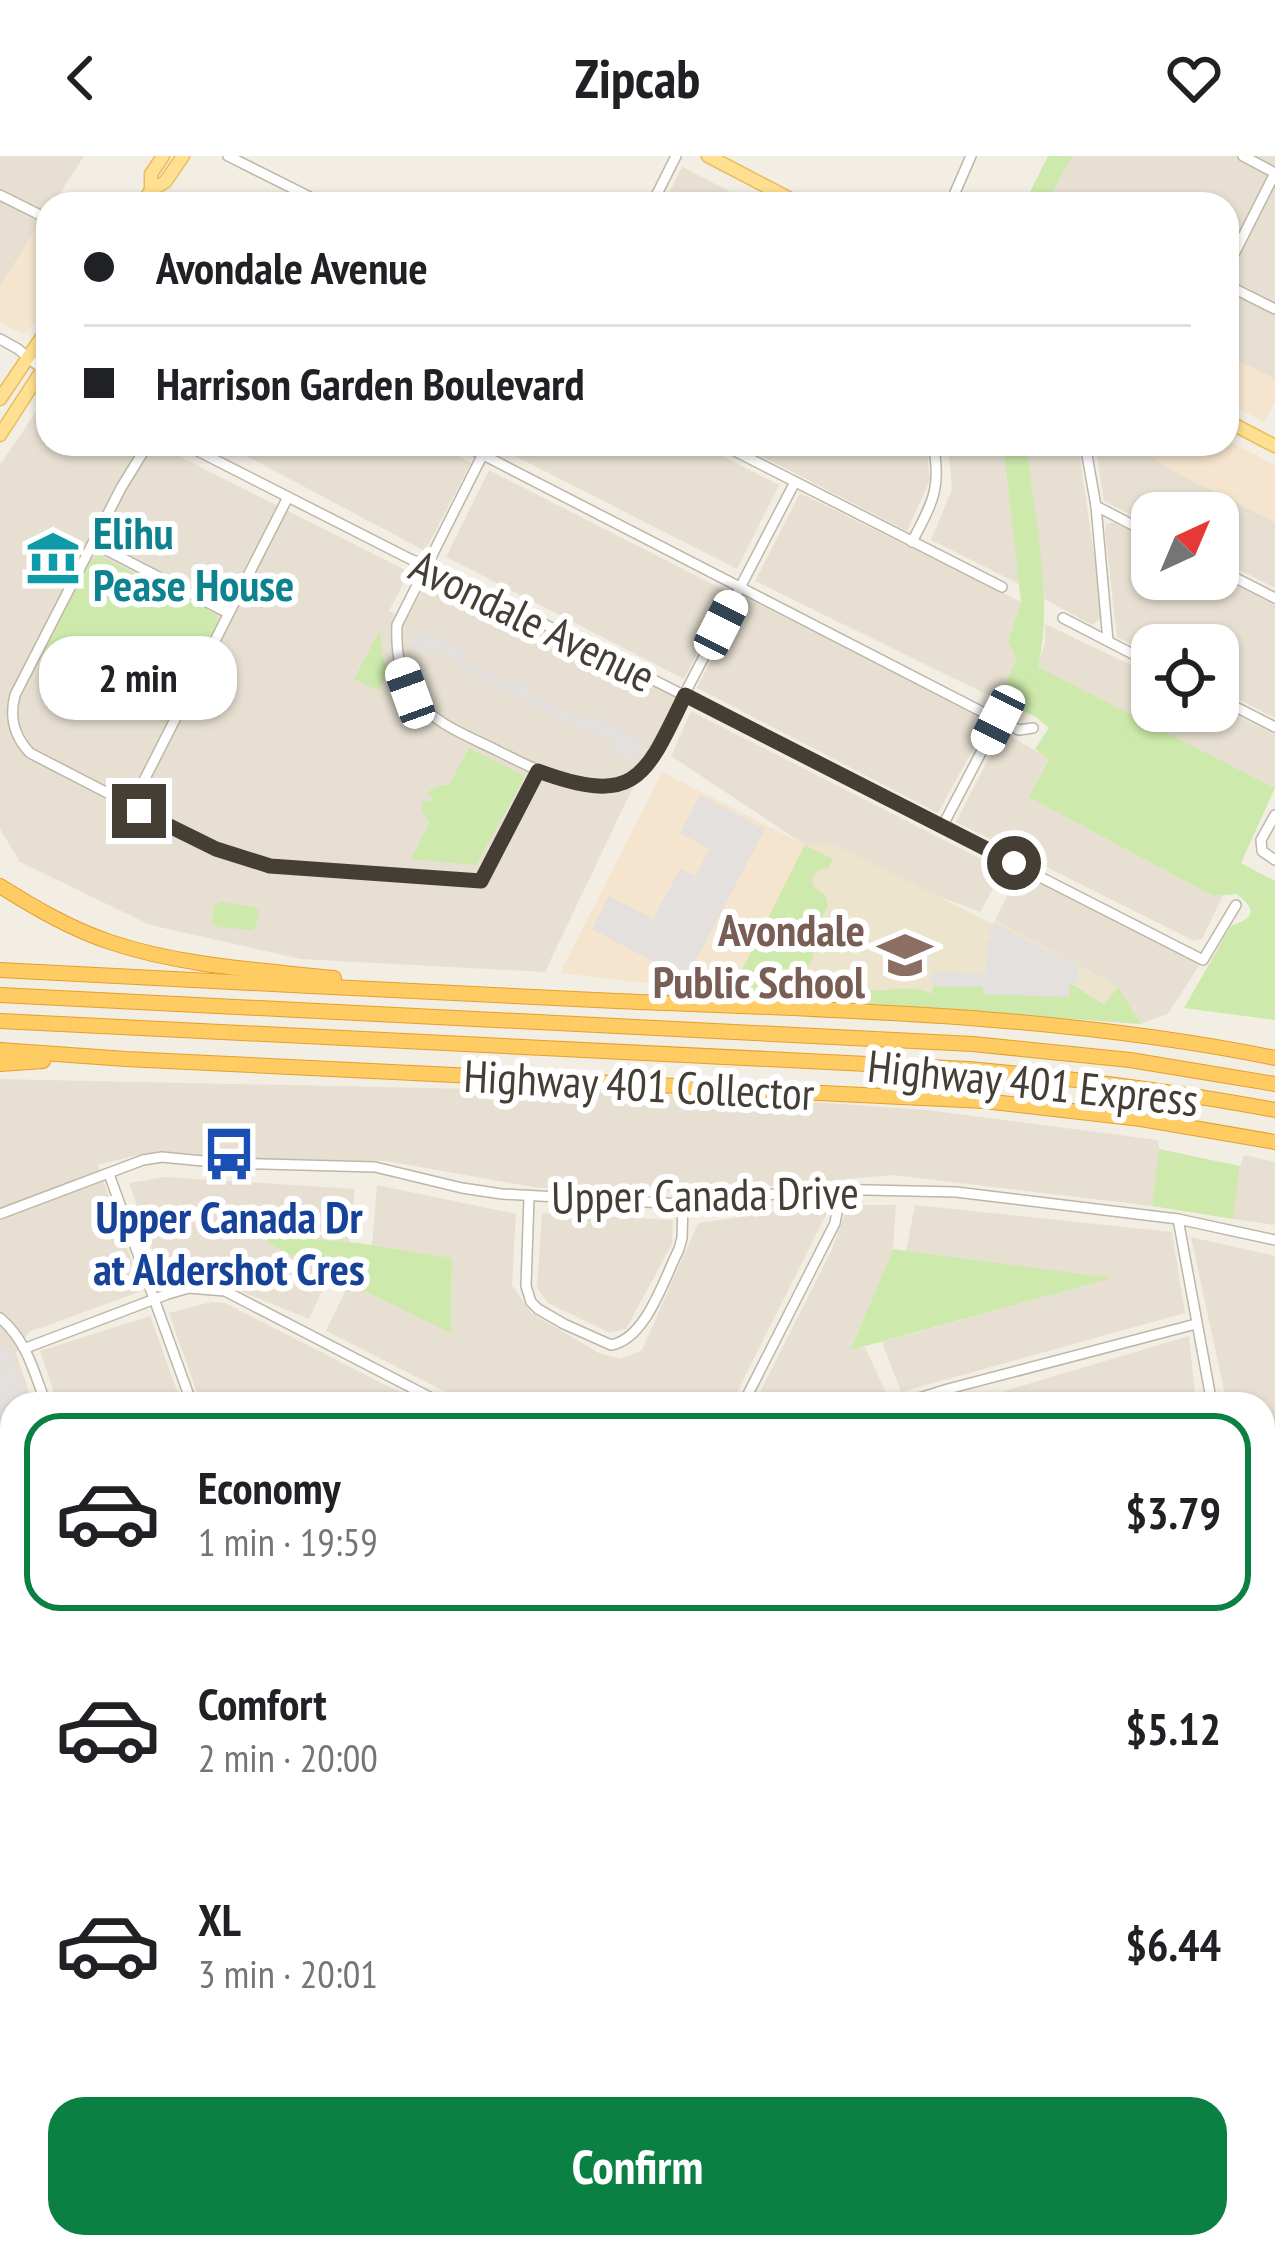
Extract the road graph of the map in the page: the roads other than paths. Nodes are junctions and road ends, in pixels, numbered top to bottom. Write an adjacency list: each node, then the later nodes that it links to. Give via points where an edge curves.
1 (164, 156): 9 (main road)
2 (183, 156): 9 (main road)
3 (228, 156): 10 (street)
4 (676, 156): 11 (street)
5 (708, 156): 12 (main road)
6 (971, 156): 13 (street)
7 (1243, 156): 8 (street)
8 (1275, 173): 16 (street)
9 (151, 190)
10 (291, 192)
11 (658, 192)
12 (777, 192)
13 (955, 192)
14 (0, 195): 15 (street)
15 (36, 213)
16 (1239, 244)
17 (1239, 291): 18 (street)
18 (1275, 310)
19 (0, 339): 20 (street)
20 (36, 362)
21 (36, 369): 23 (main road)
22 (36, 373): 25 (main road)
23 (0, 399)
24 (1239, 428): 26 (main road)
25 (0, 434)
26 (1275, 446)
27 (141, 456): 39 (street)
28 (208, 456): 35 (street, Avondale Avenue)
29 (481, 456): 40 (street)
30 (498, 456): 42 (street)
31 (745, 456): 34 (street)
32 (935, 456): 38 (street, via 935,497)
33 (1087, 456): 36 (street)
34 (796, 482): 38 (street); 42 (street)
35 (288, 497): 40 (street, Avondale Avenue); 45 (street)
36 (1096, 506): 37 (street); 47 (street)
37 (1131, 524)
38 (912, 542): 43 (street)
39 (92, 543): 45 (street); 55 (street, via 15,694 13,726 32,755)
40 (426, 566): 49 (street, Avondale Avenue); 54 (street, via 397,626 410,693 433,718)
41 (1239, 580): 44 (street)
42 (740, 586): 49 (street); 51 (street)
43 (1002, 587)
44 (1275, 598)
45 (228, 613): 55 (street)
46 (1064, 618): 47 (street)
47 (1108, 641): 48 (street)
48 (1131, 653)
49 (685, 695): 54 (street, via 632,780 570,783); 57 (street, Avondale Avenue)
50 (1239, 709): 52 (street)
51 (998, 720): 53 (street); 57 (street)
52 (1275, 727)
53 (1033, 728)
54 (538, 771): 55 (street, via 481,881 270,866)
55 (131, 806)
56 (1275, 815): 58 (street, via 1262,841)
57 (942, 827): 60 (street, Avondale Avenue, via 1203,959)
58 (1275, 860)
59 (0, 886): 63 (highway, via 88,934 178,959)
60 (1236, 905)
61 (0, 970): 63 (highway, Highway 401 Collector)
62 (0, 995): 69 (highway, Highway 401 Express, via 973,1044)
63 (614, 1000): 66 (highway, Highway 401 Collector, via 1029,1023)
64 (0, 1021): 70 (highway, Highway 401 Express, via 968,1070)
65 (0, 1050): 67 (highway, Highway 401 Collector)
66 (1275, 1058)
67 (126, 1059): 68 (highway); 71 (highway, Highway 401 Collector, via 984,1101)
68 (0, 1064)
69 (1275, 1084)
70 (1275, 1110)
71 (1275, 1142)
72 (109, 1174): 74 (street, Upper Canada Drive, via 162,1157 352,1165); 76 (street, Upper Canada Drive); 79 (street)
73 (842, 1190): 75 (street, Upper Canada Drive); 77 (street, Upper Canada Drive, via 956,1192); 86 (street, via 835,1222)
74 (529, 1197): 75 (street, Upper Canada Drive); 75 (street, via 531,1302 611,1345 642,1323 679,1250)
75 (683, 1204)
76 (0, 1214)
77 (1178, 1219): 78 (street, Upper Canada Drive); 81 (street)
78 (1275, 1240)
79 (154, 1299): 82 (street); 84 (street); 85 (street, via 189,1288 225,1291)
80 (0, 1318): 82 (street)
81 (1196, 1324): 87 (street); 88 (street)
82 (26, 1348): 83 (street)
83 (42, 1392)
84 (188, 1392)
85 (420, 1392)
86 (749, 1392)
87 (936, 1392)
88 (1210, 1392)

